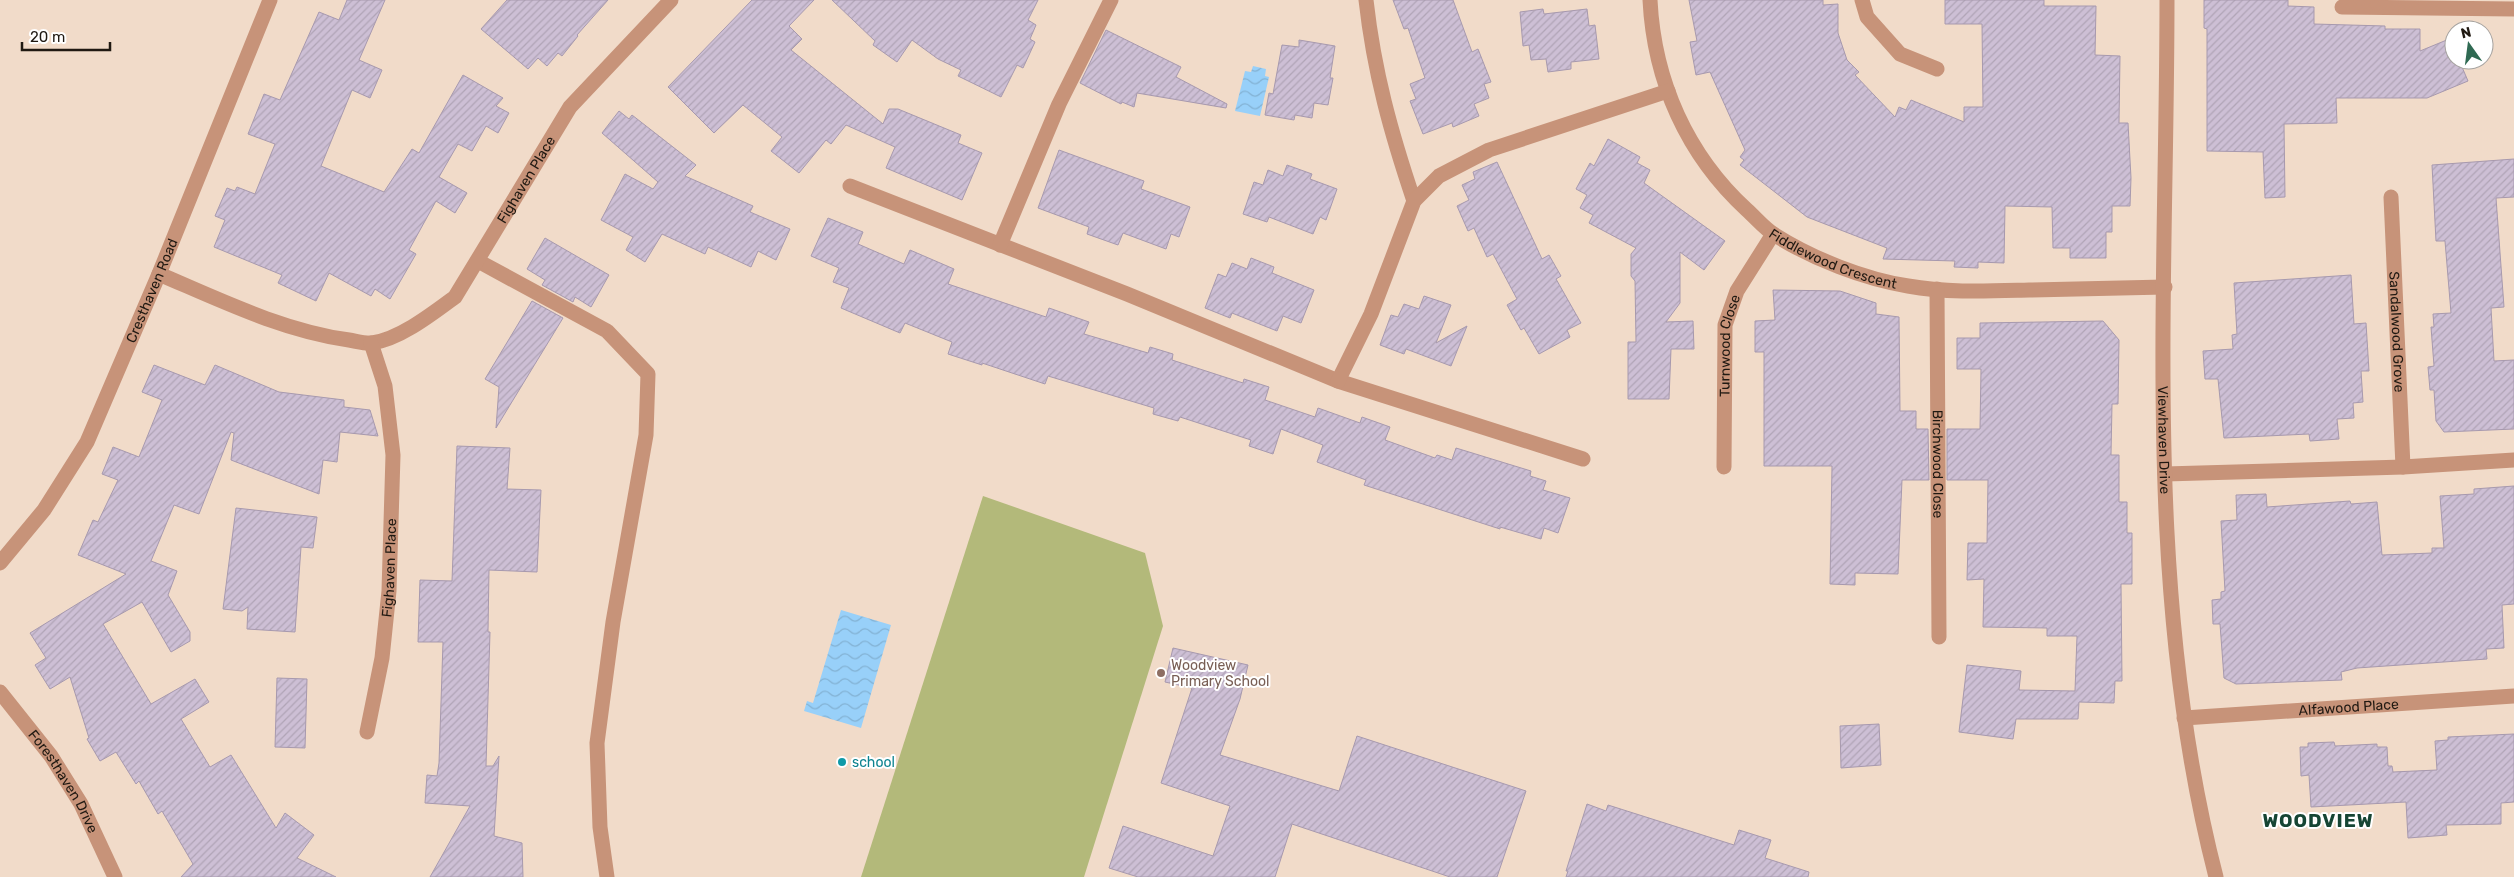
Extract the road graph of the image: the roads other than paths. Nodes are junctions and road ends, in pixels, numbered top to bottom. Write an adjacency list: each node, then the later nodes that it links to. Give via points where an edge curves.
1 (270, 0): 19 (street, Cresthaven Road)
2 (671, 0): 18 (street, Fighaven Place, via 570,107)
3 (1111, 0): 17 (street, via 1059,104)
4 (1366, 0): 15 (street, via 1372,55 1390,130)
5 (1650, 0): 12 (street, Fiddlewood Crescent, via 1651,32)
6 (1862, 0): 11 (street, via 1868,18 1900,54)
7 (2167, 0): 20 (street, Viewhaven Drive)
8 (2468, 4): 9 (street); 10 (street)
9 (2342, 7)
10 (2514, 9)
11 (1937, 69)
12 (1668, 91): 15 (street, via 1489,150 1439,176); 16 (street, Fiddlewood Crescent, via 1685,133 1700,158 1732,197)
13 (850, 186): 17 (street)
14 (2391, 197): 27 (street, Sandalwood Grove)
15 (1414, 201): 23 (street, via 1371,314)
16 (1773, 234): 21 (street, Fiddlewood Crescent, via 1860,275 1908,287); 26 (street, Turnwood Close, via 1737,291 1725,326)
17 (1000, 245): 23 (street)
18 (478, 262): 22 (street, Fighaven Place, via 455,297 434,313 402,332); 36 (street, via 607,331 648,374 646,435 616,603 597,743 600,827)
19 (159, 274): 22 (street, Fighaven Place, via 282,323 323,336); 29 (street, Cresthaven Road, via 86,442 44,510)
20 (2165, 287): 21 (street, Fiddlewood Crescent); 28 (street, Viewhaven Drive)
21 (1937, 289): 30 (street, Birchwood Close)
22 (371, 343): 34 (street, Fighaven Place, via 385,386 393,455 388,600 382,658)
23 (1338, 381): 24 (street)
24 (1582, 459)
25 (2514, 460): 27 (street)
26 (1724, 467)
27 (2403, 467): 28 (street)
28 (2164, 474): 33 (street, Viewhaven Drive, via 2169,575)
29 (0, 563)
30 (1939, 637)
31 (0, 692): 35 (street, Foresthaven Drive, via 51,756 81,804)
32 (2514, 696): 33 (street, Alfawood Place)
33 (2184, 718): 37 (street, Viewhaven Drive)
34 (367, 732)
35 (115, 877)
36 (607, 877)
37 (2216, 877)

